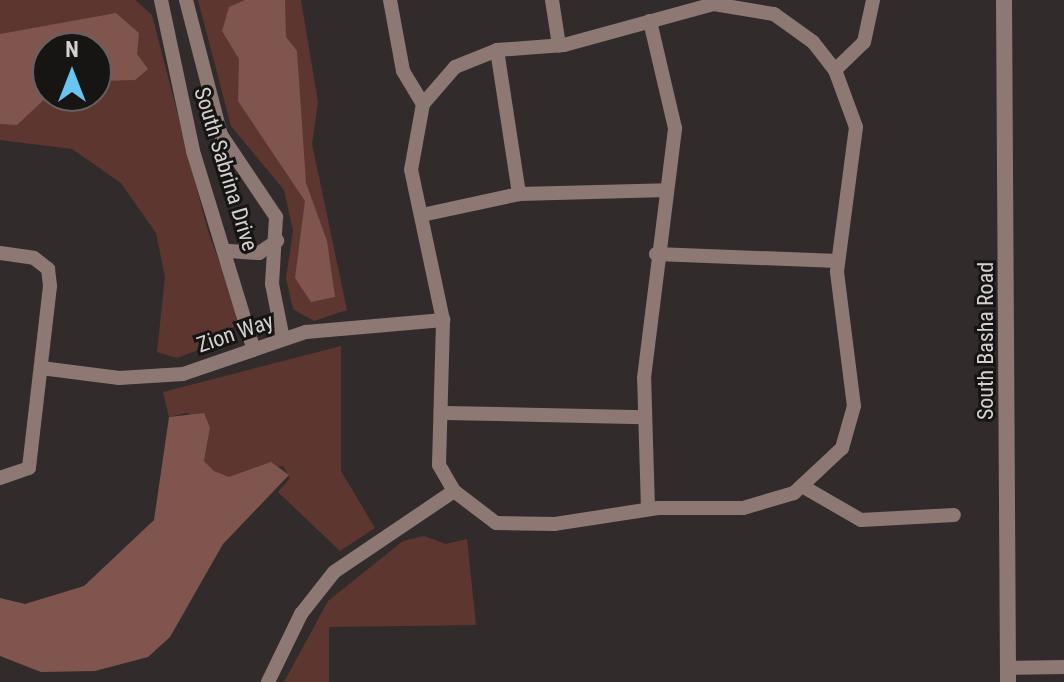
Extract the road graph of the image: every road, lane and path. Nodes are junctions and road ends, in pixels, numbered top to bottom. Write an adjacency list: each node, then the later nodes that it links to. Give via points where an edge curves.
1 (161, 0): 17 (street, South Sabrina Drive, via 193,151)
2 (186, 0): 16 (street, South Sabrina Drive, via 221,135 276,217)
3 (390, 0): 12 (street, via 403,71)
4 (552, 0): 9 (street)
5 (873, 0): 11 (street, via 864,42)
6 (1004, 0): 33 (street, South Basha Road)
7 (714, 2): 8 (street); 11 (street, via 774,14 813,42)
8 (650, 21): 9 (street); 13 (street, via 675,128)
9 (559, 45): 10 (street)
10 (497, 50): 12 (street, via 455,67); 14 (street)
11 (835, 70): 20 (street, via 856,127)
12 (423, 104): 15 (street, via 411,170)
13 (667, 190): 14 (street); 19 (street)
14 (519, 194): 15 (street)
15 (422, 215): 21 (street)
16 (277, 241): 17 (street, via 259,253); 22 (street, South Sabrina Drive, via 272,284)
17 (229, 251): 23 (street, South Sabrina Drive)
18 (0, 253): 24 (street, via 34,258 48,269)
19 (656, 254): 20 (street); 26 (street)
20 (838, 261): 28 (street, via 854,406 842,448)
21 (443, 320): 22 (street, Zion Way); 25 (street)
22 (283, 339): 23 (street, Zion Way)
23 (254, 350): 24 (street, Zion Way, via 183,374 119,378)
24 (41, 368): 27 (street, via 29,468)
25 (445, 413): 26 (street); 29 (street, via 439,465)
26 (644, 417): 30 (street)
27 (0, 478)
28 (802, 486): 30 (street, via 743,508); 31 (street, via 861,520)
29 (454, 491): 30 (street, via 496,523 555,524); 34 (street, via 334,572 301,614)
30 (648, 509)
31 (954, 515)
32 (1064, 667): 33 (street)
33 (1008, 675)
34 (268, 682)

